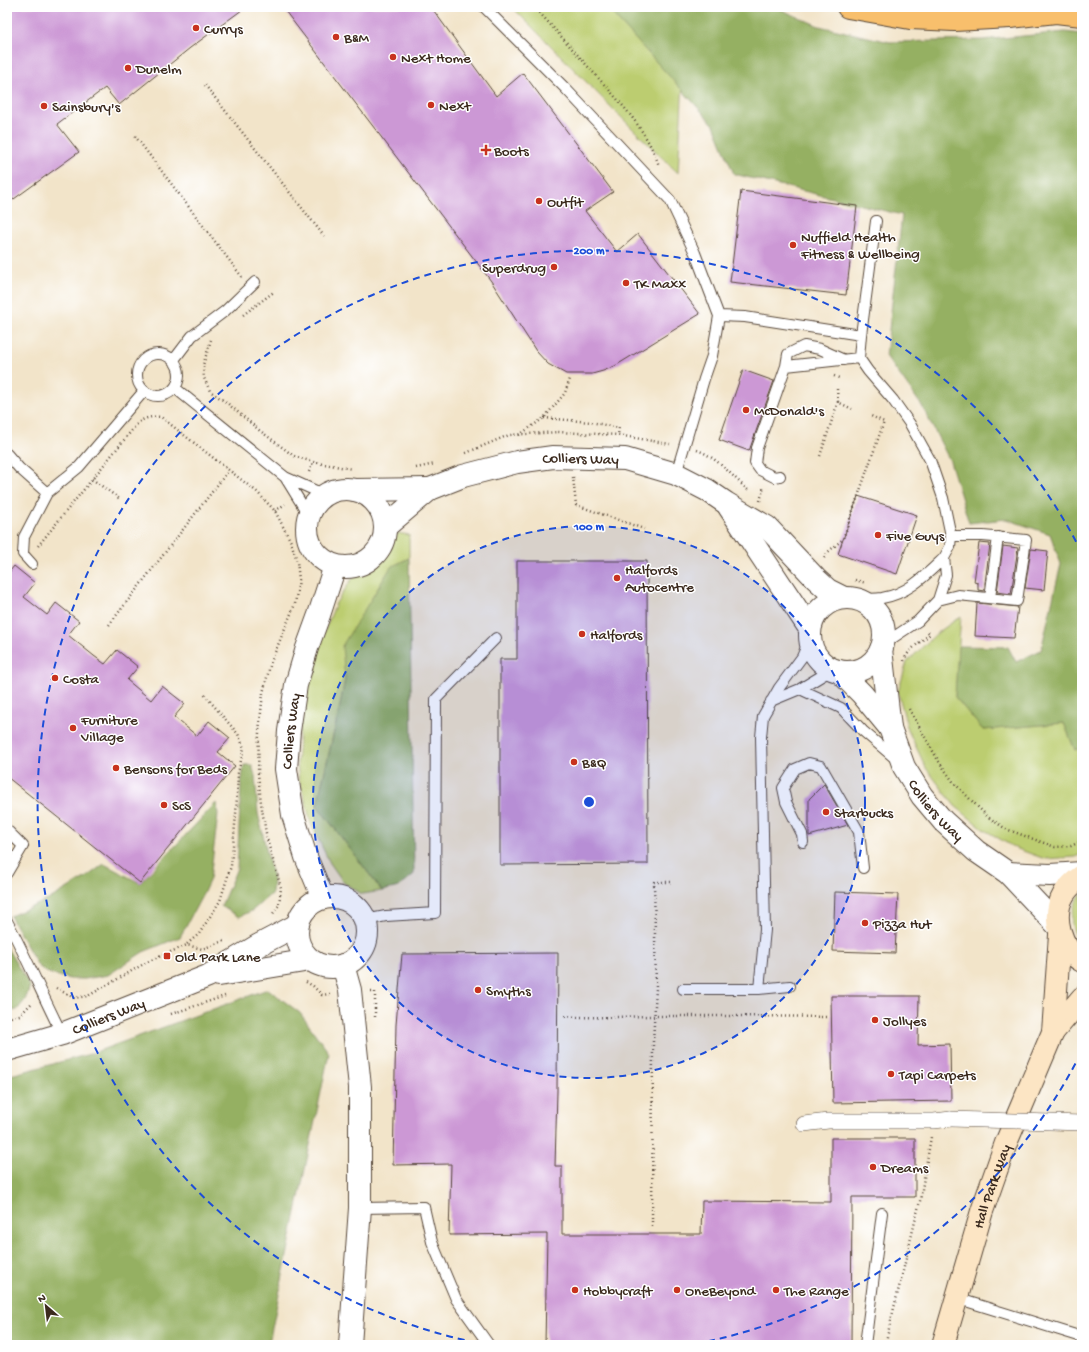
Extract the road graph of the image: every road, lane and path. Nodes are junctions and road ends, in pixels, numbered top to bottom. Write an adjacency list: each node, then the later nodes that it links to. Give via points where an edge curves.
1 (484, 7): 12 (lane, via 565,88 670,200 695,253)
2 (534, 7): 7 (path, via 638,125)
3 (848, 7): 4 (highway, via 910,18 954,20 1056,12)
4 (1082, 15)
5 (205, 85): 9 (path)
6 (135, 136): 10 (path)
7 (660, 168)
8 (876, 221): 15 (lane)
9 (324, 236)
10 (250, 281): 17 (lane, via 224,311 192,336)
11 (275, 291): 13 (path)
12 (719, 316): 15 (lane, via 745,317); 31 (lane, via 712,356)
13 (242, 317)
14 (217, 335): 44 (path, via 211,340 203,365 204,378 210,391 294,456)
15 (861, 335): 16 (lane)
16 (859, 358): 18 (lane); 56 (lane, via 910,424 930,460 944,498)
17 (173, 360): 21 (lane, via 179,371); 23 (lane, via 162,354 155,354 143,361 137,372 137,379)
18 (844, 360): 19 (lane); 19 (lane, via 820,348 804,346 788,354)
19 (786, 366): 41 (lane, via 757,448 756,463 760,470 774,477)
20 (570, 379): 27 (path, via 565,393)
21 (175, 388): 23 (lane, via 163,396 150,395); 42 (lane)
22 (837, 389): 24 (path)
23 (144, 391): 37 (lane)
24 (838, 402): 25 (path); 34 (path)
25 (852, 409)
26 (869, 415): 60 (path, via 884,422 843,539 828,552)
27 (544, 418): 29 (path); 30 (path, via 591,422 618,428)
28 (587, 433): 29 (path); 30 (path); 35 (path, via 586,452)
29 (519, 435): 33 (path, via 509,435)
30 (618, 435): 31 (path)
31 (685, 446): 40 (lane); 48 (path, via 704,453)
32 (7, 454): 47 (lane)
33 (462, 454)
34 (820, 456)
35 (579, 458): 40 (street, Colliers Way, via 625,459); 46 (street, Colliers Way, via 553,457 517,462 463,476); 55 (path, via 572,461 576,505)
36 (441, 462): 38 (path)
37 (79, 467): 43 (path); 47 (lane)
38 (410, 469)
39 (229, 470): 43 (path, via 161,417 156,416 140,422); 66 (path); 87 (path, via 257,492 275,511 291,542 297,560 299,580 295,604 269,670 263,693 259,731 260,803 281,888 279,905)
40 (676, 474): 52 (street, Colliers Way)
41 (780, 476)
42 (285, 477): 49 (lane); 53 (lane)
43 (92, 479): 51 (path); 59 (path)
44 (356, 480): 46 (street, Colliers Way); 49 (street, Colliers Way, via 344,489); 54 (street, via 366,495 376,503)
45 (764, 486): 50 (path, via 760,501)
46 (430, 489): 54 (street, Colliers Way)
47 (47, 493): 59 (lane, via 24,537 23,554)
48 (750, 493)
49 (325, 495): 53 (street, via 315,504)
50 (755, 497)
51 (121, 500)
52 (726, 503): 62 (street, Colliers Way, via 766,527 828,590); 67 (street, Colliers Way)
53 (308, 516): 61 (street, via 308,541 314,552)
54 (385, 527): 61 (street, via 378,550 370,559 359,565)
55 (644, 529)
56 (951, 536): 57 (lane); 58 (lane, via 950,546)
57 (998, 537): 63 (lane); 63 (lane, via 1026,540 1017,602)
58 (944, 558): 62 (lane, via 916,583 901,592 883,598); 64 (lane, via 946,575)
59 (30, 561)
60 (822, 562)
61 (335, 566): 86 (street, Colliers Way, via 296,686 286,769 293,815 306,857)
62 (856, 590): 67 (street, via 822,608 814,618); 69 (street, Colliers Way, via 879,617 883,636)
63 (990, 598): 64 (lane, via 958,595)
64 (938, 600): 65 (lane)
65 (918, 621): 69 (lane); 70 (path, via 930,634 913,648)
66 (109, 625)
67 (810, 634): 71 (street, Colliers Way, via 812,648 817,657); 74 (lane, via 802,657)
68 (496, 638): 88 (lane, via 436,699 435,913)
69 (881, 647): 71 (street, via 875,658 864,667 849,671); 76 (street, Colliers Way)
70 (903, 663)
71 (836, 670): 72 (lane); 76 (street, Colliers Way, via 862,694)
72 (800, 689): 74 (lane); 77 (lane, via 841,708)
73 (203, 693): 93 (path, via 238,734 244,748 238,773 231,866 220,901 199,934)
74 (771, 701): 101 (lane, via 763,716 762,737 765,930)
75 (907, 706): 79 (path, via 954,783 988,817 1006,829 1056,847 1071,846)
76 (890, 728): 77 (street, Colliers Way)
77 (904, 767): 83 (street, Colliers Way, via 922,796 942,820 976,851)
78 (7, 830): 82 (lane, via 23,846)
79 (1082, 841)
80 (804, 842): 81 (lane, via 786,802 783,788 795,769 809,763 821,766 859,832)
81 (864, 868)
82 (7, 872)
83 (1008, 873): 84 (street); 91 (street, Colliers Way)
84 (1082, 875): 91 (main road, Hall Park Way, via 1073,882 1064,895 1059,910)
85 (673, 882): 106 (path, via 654,882)
86 (323, 898): 88 (street, via 333,896 353,903); 90 (street, via 306,908)
87 (270, 918)
88 (365, 920): 96 (street, via 366,942 361,952)
89 (7, 921): 103 (lane, via 26,956)
90 (297, 925): 94 (street, via 296,935 299,944); 97 (street, Colliers Way)
91 (1060, 930): 95 (main road, via 1067,948); 109 (main road, Hall Park Way)
92 (232, 937): 93 (path, via 202,949)
93 (187, 945): 103 (path, via 149,961 88,996 74,998 56,988)
94 (310, 960): 96 (street, Colliers Way, via 326,967); 97 (street, Colliers Way)
95 (1082, 961)
96 (343, 965): 102 (street)
97 (208, 976): 110 (street, Colliers Way)
98 (301, 980): 102 (path, via 313,986 322,995)
99 (790, 986): 101 (lane)
100 (683, 989): 101 (lane)
101 (759, 989)
102 (350, 990): 115 (street, via 360,1087)
103 (42, 996): 108 (path, via 20,1015); 110 (lane)
104 (1082, 998): 109 (main road, Hall Park Way)
105 (565, 1016): 106 (path)
106 (655, 1016): 107 (path); 117 (path)
107 (828, 1017)
108 (7, 1018)
109 (1053, 1032): 118 (main road, Hall Park Way, via 1006,1143)
110 (62, 1034): 111 (street, Colliers Way)
111 (7, 1050)
112 (934, 1121): 113 (street, bridge, via 951,1119); 114 (street); 123 (path, via 920,1201)
113 (1082, 1123)
114 (804, 1124)
115 (360, 1208): 120 (street); 121 (lane, via 424,1207 432,1242 456,1299)
116 (882, 1213): 122 (lane)
117 (652, 1226)
118 (956, 1298): 119 (lane); 124 (main road, Hall Park Way)
119 (1082, 1337)
120 (350, 1345)
121 (490, 1345)
122 (865, 1345)
123 (885, 1345)
124 (943, 1345)

